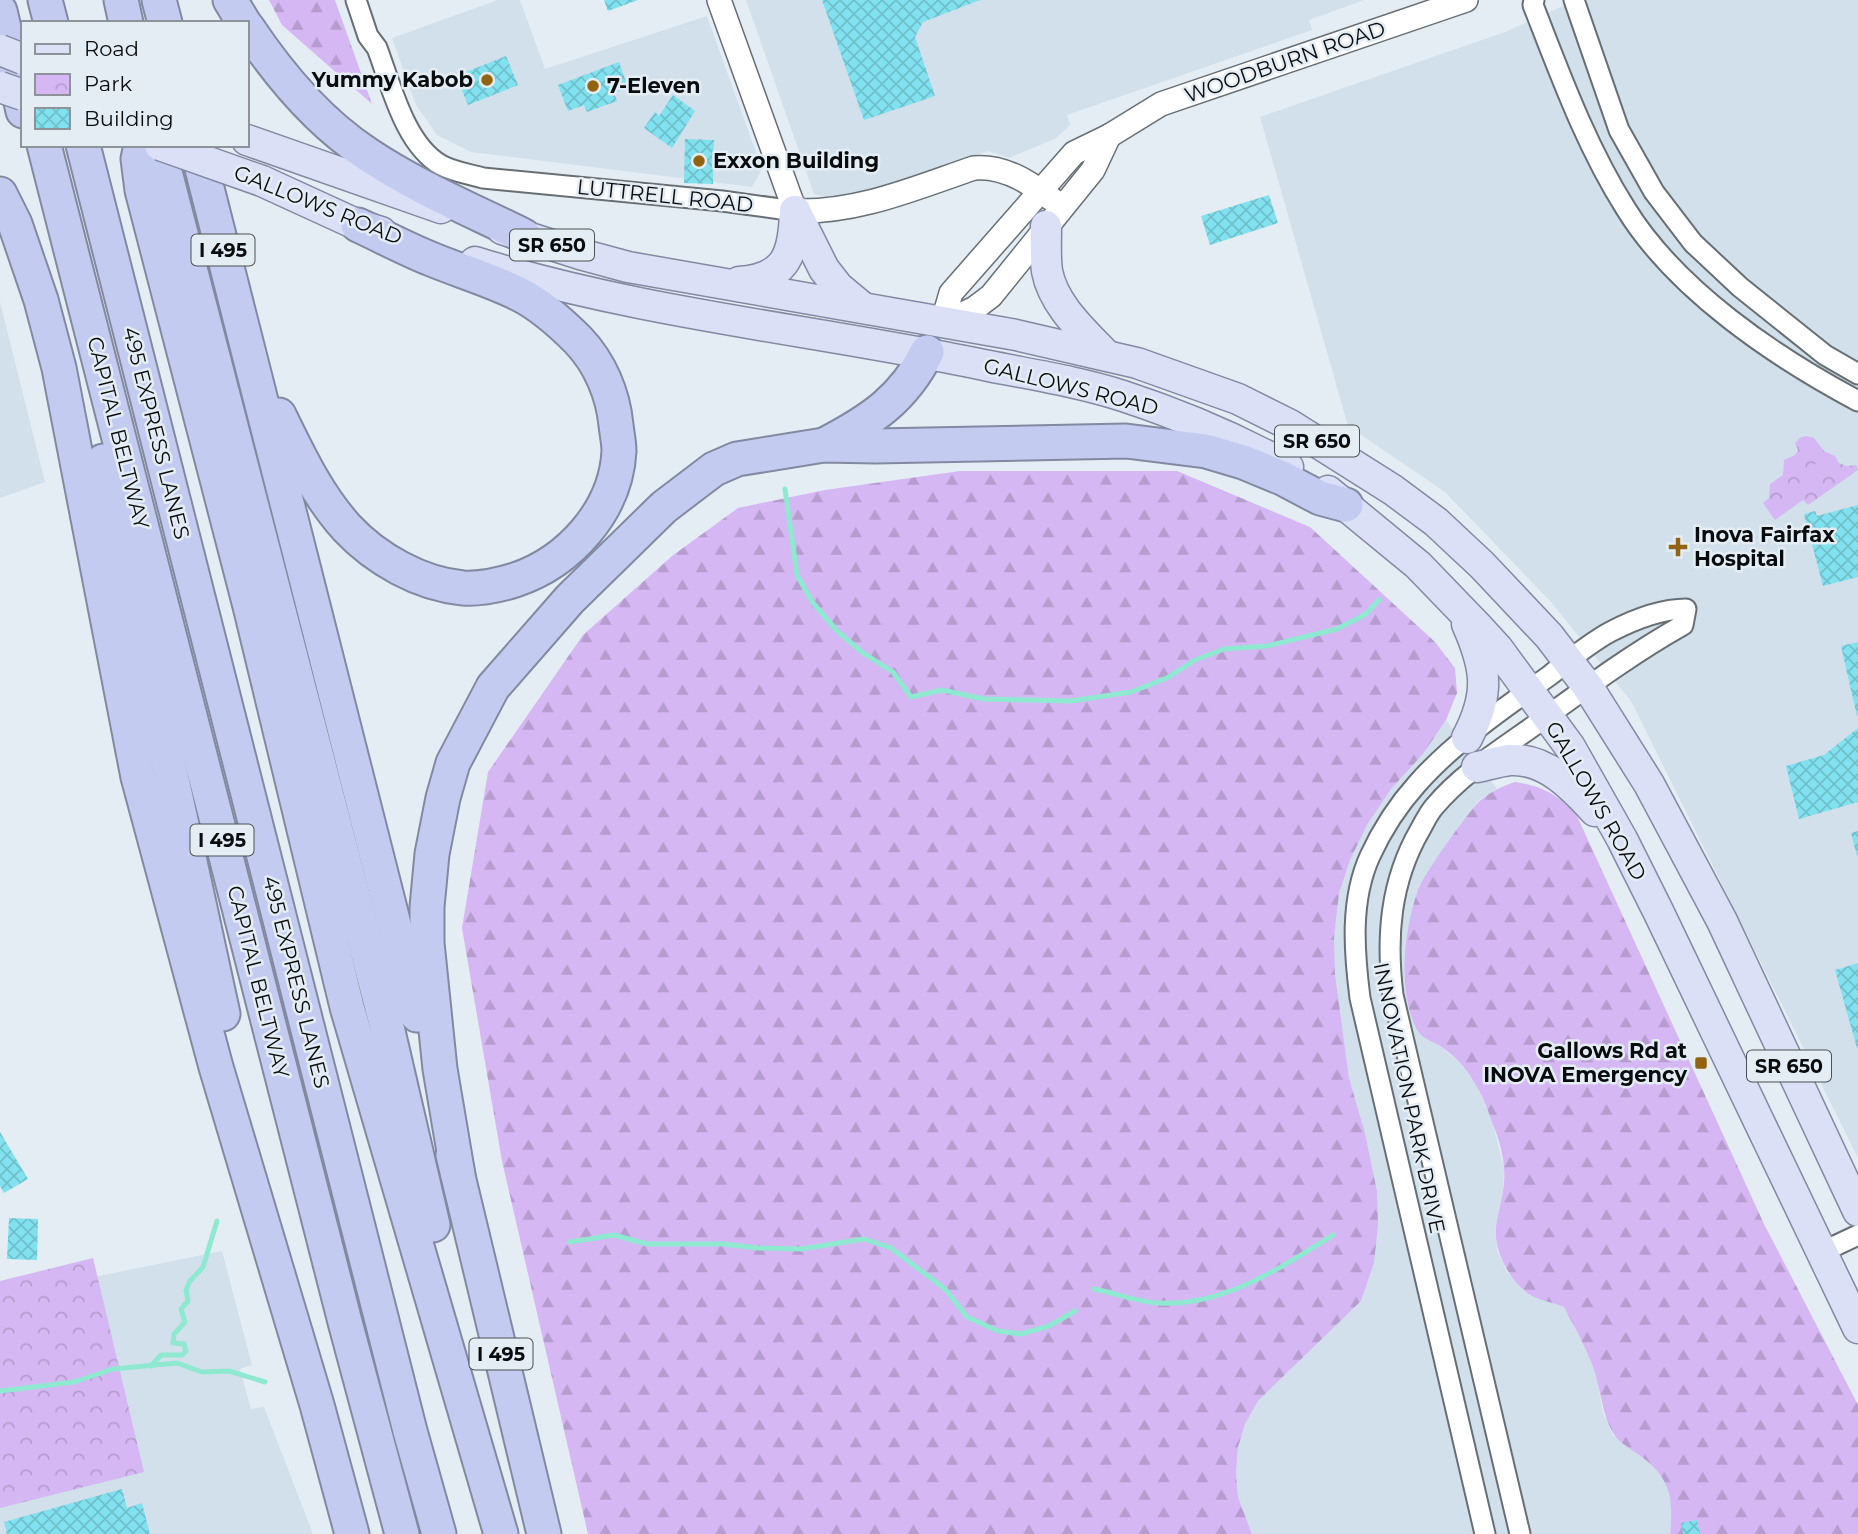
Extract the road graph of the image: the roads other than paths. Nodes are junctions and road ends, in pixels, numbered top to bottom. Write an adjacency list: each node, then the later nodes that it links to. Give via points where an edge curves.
1 (8, 0): 18 (highway)
2 (46, 0): 12 (highway)
3 (121, 0): 13 (highway)
4 (159, 0): 14 (highway)
5 (230, 0): 15 (highway)
6 (356, 0): 35 (street, LUTTRELL ROAD, via 410,133 440,164 483,177)
7 (719, 0): 35 (street)
8 (1466, 0): 23 (street, WOODBURN ROAD, via 1161,104)
9 (1535, 0): 45 (street, via 1557,67 1590,141 1626,210 1670,266 1717,309)
10 (1574, 0): 44 (street, via 1619,131 1654,192 1693,243 1740,287 1825,355)
11 (0, 11): 22 (highway)
12 (51, 21)
13 (126, 21)
14 (164, 21)
15 (243, 21)
16 (248, 29): 38 (highway, via 316,113 367,154)
17 (0, 50): 19 (main road, bridge)
18 (21, 51)
19 (21, 58)
20 (0, 87): 21 (main road, bridge)
21 (21, 94)
22 (21, 102)
23 (1109, 136): 33 (street, WOODBURN ROAD, via 1074,153); 36 (street, via 1093,170)
24 (250, 141): 38 (main road, GALLOWS ROAD / SR 650)
25 (30, 147): 60 (highway)
26 (45, 147): 64 (highway, CAPITAL BELTWAY / I 495)
27 (84, 147): 62 (highway, 495 EXPRESS LANES / I 495)
28 (141, 147): 32 (highway, via 138,159)
29 (160, 147): 66 (highway, I 495, via 387,1027)
30 (165, 147): 37 (main road, GALLOWS ROAD / SR 650, bridge, via 262,181)
31 (197, 147): 43 (highway, I 495)
32 (125, 164): 62 (highway, via 349,1098); 66 (highway, via 246,593 347,1007)
33 (1040, 190): 35 (street, LUTTRELL ROAD, via 990,167 974,168 869,204 824,212); 36 (street, LUTTRELL ROAD); 41 (street, WOODBURN ROAD, via 951,293)
34 (0, 194): 60 (highway, via 15,224 59,368 138,778)
35 (795, 211): 39 (main road, via 794,239 777,272); 40 (main road, via 824,269 838,288)
36 (1054, 216): 41 (street, via 990,296); 42 (main road, via 1046,262 1052,289)
37 (358, 225): 41 (main road, GALLOWS ROAD / SR 650, via 597,293 730,319); 43 (highway, via 521,295 580,342 614,402 619,452 613,484 580,539 533,573 484,587 444,586 398,567 349,530 331,508 299,456)
38 (524, 236): 39 (main road, GALLOWS ROAD / SR 650, via 628,267)
39 (722, 284): 40 (main road, GALLOWS ROAD / SR 650)
40 (862, 307): 41 (main road, GALLOWS ROAD / SR 650)
41 (935, 338): 42 (main road, GALLOWS ROAD / SR 650, via 1016,335); 46 (highway, via 904,388 881,411); 47 (main road, GALLOWS ROAD / SR 650, via 1186,418 1256,450)
42 (1104, 354): 49 (main road, GALLOWS ROAD / SR 650, via 1238,399 1290,425 1393,490 1482,565)
43 (250, 355): 56 (highway, I 495)
44 (1858, 374)
45 (1858, 401)
46 (824, 445): 47 (highway, via 1165,444 1243,462 1320,498); 56 (highway, via 737,459 714,469 664,507 525,650 494,687 470,728 443,798 427,907 434,1023)
47 (1346, 505): 48 (main road, GALLOWS ROAD / SR 650, via 1418,565)
48 (1460, 608): 51 (main road, GALLOWS ROAD / SR 650); 53 (main road, via 1478,652 1484,684 1479,715)
49 (1569, 661): 50 (main road, GALLOWS ROAD / SR 650); 50 (street, INNOVATION PARK DRIVE, via 1608,633 1647,615 1686,609 1683,625); 51 (street, INNOVATION PARK DRIVE)
50 (1588, 687): 52 (street, INNOVATION PARK DRIVE); 57 (main road, GALLOWS ROAD / SR 650, via 1664,809 1722,920)
51 (1529, 690): 52 (main road, GALLOWS ROAD / SR 650); 53 (street, INNOVATION PARK DRIVE)
52 (1548, 716): 54 (street, INNOVATION PARK DRIVE); 55 (main road, GALLOWS ROAD / SR 650)
53 (1467, 738): 68 (street, INNOVATION PARK DRIVE, via 1435,765 1401,804 1369,857 1354,944 1360,998)
54 (1477, 767): 55 (main road, via 1525,760 1552,772); 69 (street, INNOVATION PARK DRIVE, via 1432,809 1416,838 1392,907 1389,951 1393,995)
55 (1622, 839): 59 (main road, GALLOWS ROAD / SR 650)
56 (458, 1175): 67 (highway, I 495)
57 (1858, 1211)
58 (1858, 1235): 59 (street)
59 (1822, 1252): 61 (main road, GALLOWS ROAD / SR 650)
60 (285, 1300): 63 (highway)
61 (1858, 1328)
62 (410, 1431): 65 (highway, 495 EXPRESS LANES / I 495)
63 (352, 1534)
64 (401, 1534)
65 (439, 1534)
66 (502, 1534)
67 (544, 1534)
68 (1485, 1534)
69 (1520, 1534)

